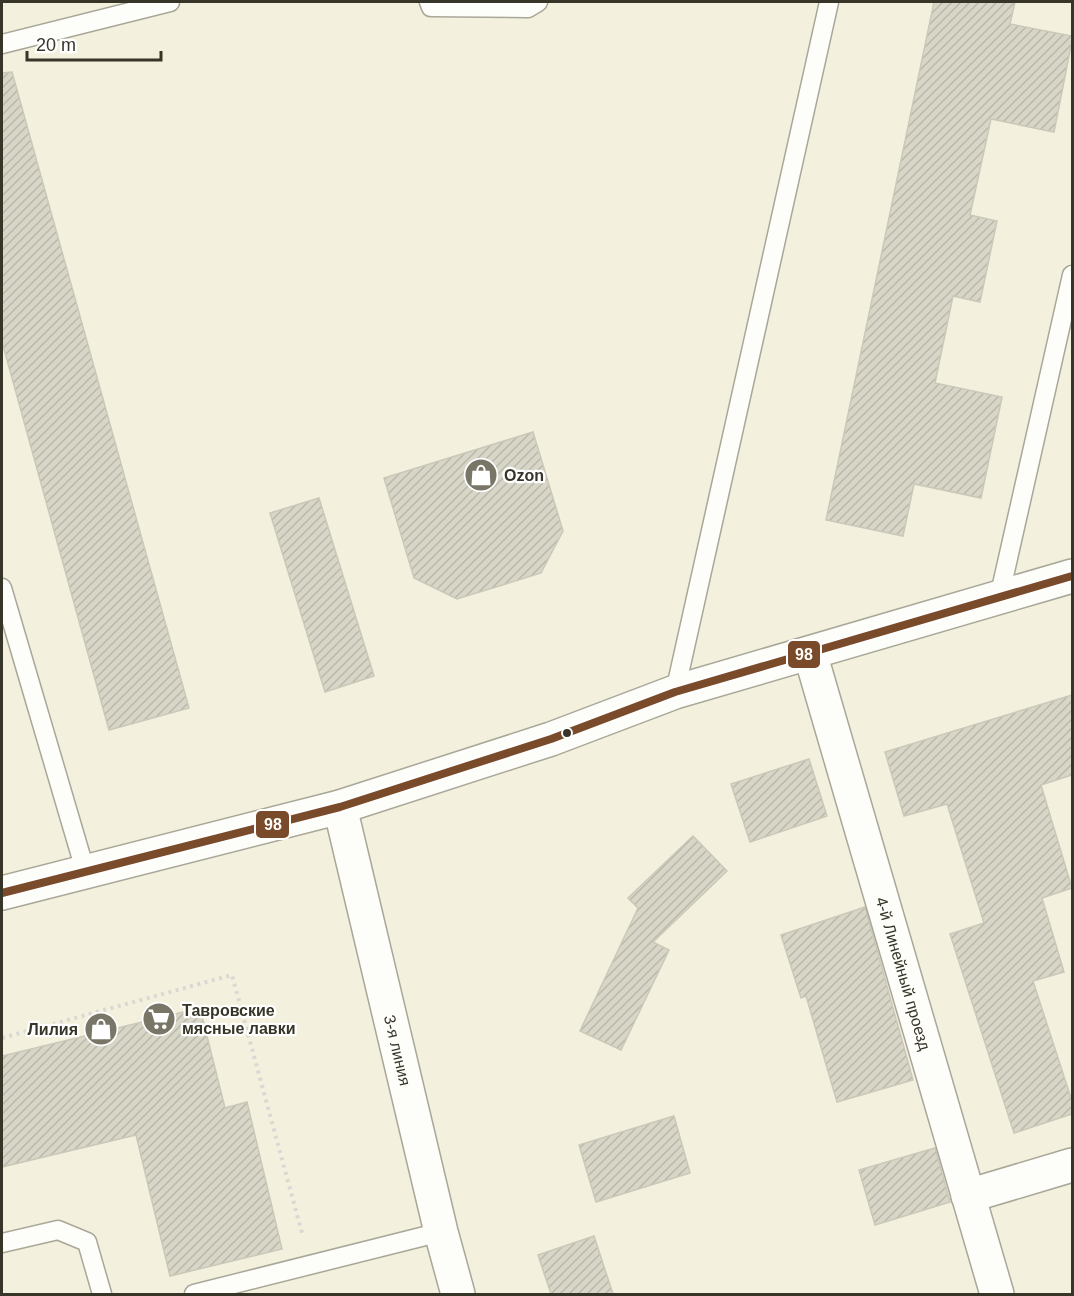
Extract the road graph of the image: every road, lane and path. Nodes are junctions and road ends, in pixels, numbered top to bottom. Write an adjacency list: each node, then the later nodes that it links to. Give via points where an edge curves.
1 (170, 2): 5 (lane)
2 (429, 2): 3 (lane, via 432,7 528,8)
3 (538, 2)
4 (829, 2): 11 (lane)
5 (2, 44)
6 (1072, 276): 9 (lane)
7 (1072, 576): 9 (street)
8 (2, 588): 13 (lane)
9 (999, 598): 10 (street)
10 (810, 653): 11 (street); 17 (street, 4-й Линейный проезд)
11 (675, 692): 12 (street, via 551,739)
12 (340, 807): 13 (street); 18 (street, 3-я линия)
13 (85, 870): 14 (street)
14 (2, 893)
15 (2, 1038): 20 (path, via 232,975)
16 (1072, 1165): 17 (street)
17 (968, 1196): 24 (street, 4-й Линейный проезд)
18 (441, 1232): 20 (lane); 23 (street, 3-я линия)
19 (2, 1243): 21 (lane, via 58,1230 87,1242)
20 (311, 1265): 22 (lane)
21 (102, 1294)
22 (194, 1294)
23 (458, 1294)
24 (997, 1294)

